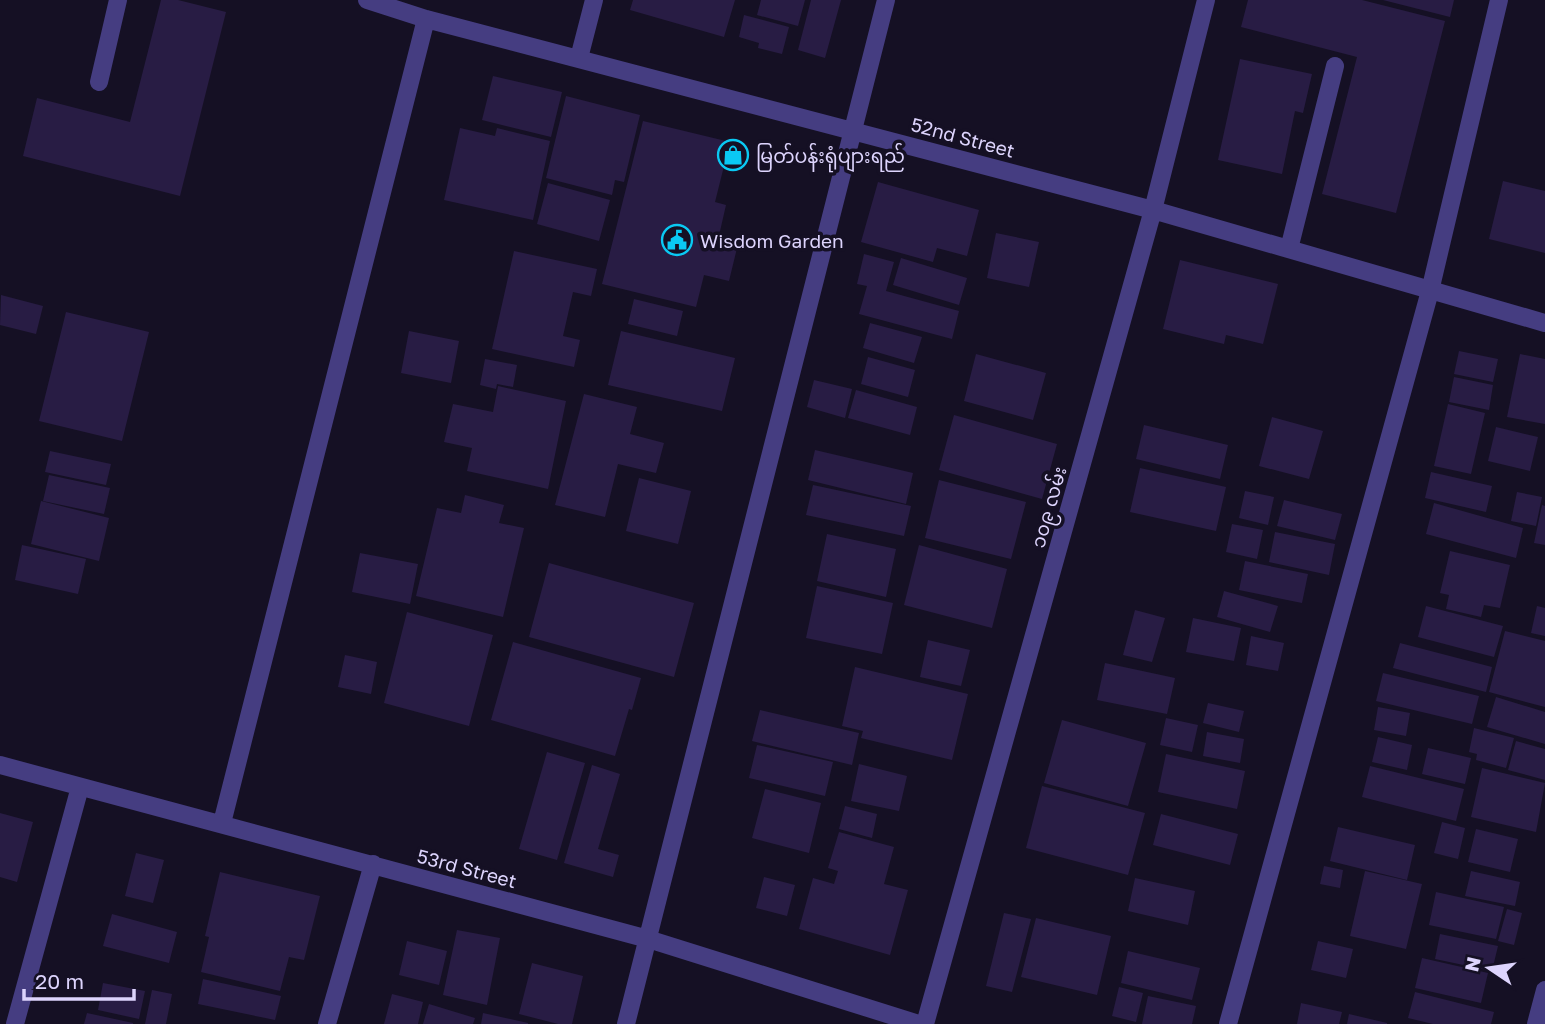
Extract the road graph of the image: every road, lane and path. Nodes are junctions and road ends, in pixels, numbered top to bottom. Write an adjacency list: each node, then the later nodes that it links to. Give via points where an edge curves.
1 (118, 0): 10 (street)
2 (367, 0): 7 (street, 52nd Street)
3 (594, 0): 8 (street)
4 (886, 0): 11 (street)
5 (1206, 0): 12 (street, ၁၀၉ လမ်း)
6 (1499, 0): 14 (street)
7 (426, 19): 8 (street, 52nd Street); 18 (street)
8 (579, 58): 11 (street, 52nd Street)
9 (1335, 66): 13 (street)
10 (99, 82)
11 (852, 130): 12 (street, 52nd Street); 20 (street)
12 (1153, 210): 13 (street, 52nd Street); 26 (street, ၁၀၉ လမ်း)
13 (1289, 249): 14 (street, 52nd Street)
14 (1430, 290): 15 (street, 52nd Street); 27 (street)
15 (1545, 323)
16 (0, 765): 17 (street, 53rd Street)
17 (79, 787): 18 (street, 53rd Street); 22 (street)
18 (222, 823): 19 (street, 53rd Street)
19 (373, 864): 20 (street, 53rd Street); 23 (street)
20 (648, 939): 24 (street); 25 (street, 53rd Street)
21 (1545, 990): 28 (street)
22 (15, 1024)
23 (327, 1024)
24 (626, 1024)
25 (919, 1024)
26 (925, 1024)
27 (1228, 1024)
28 (1536, 1024)

